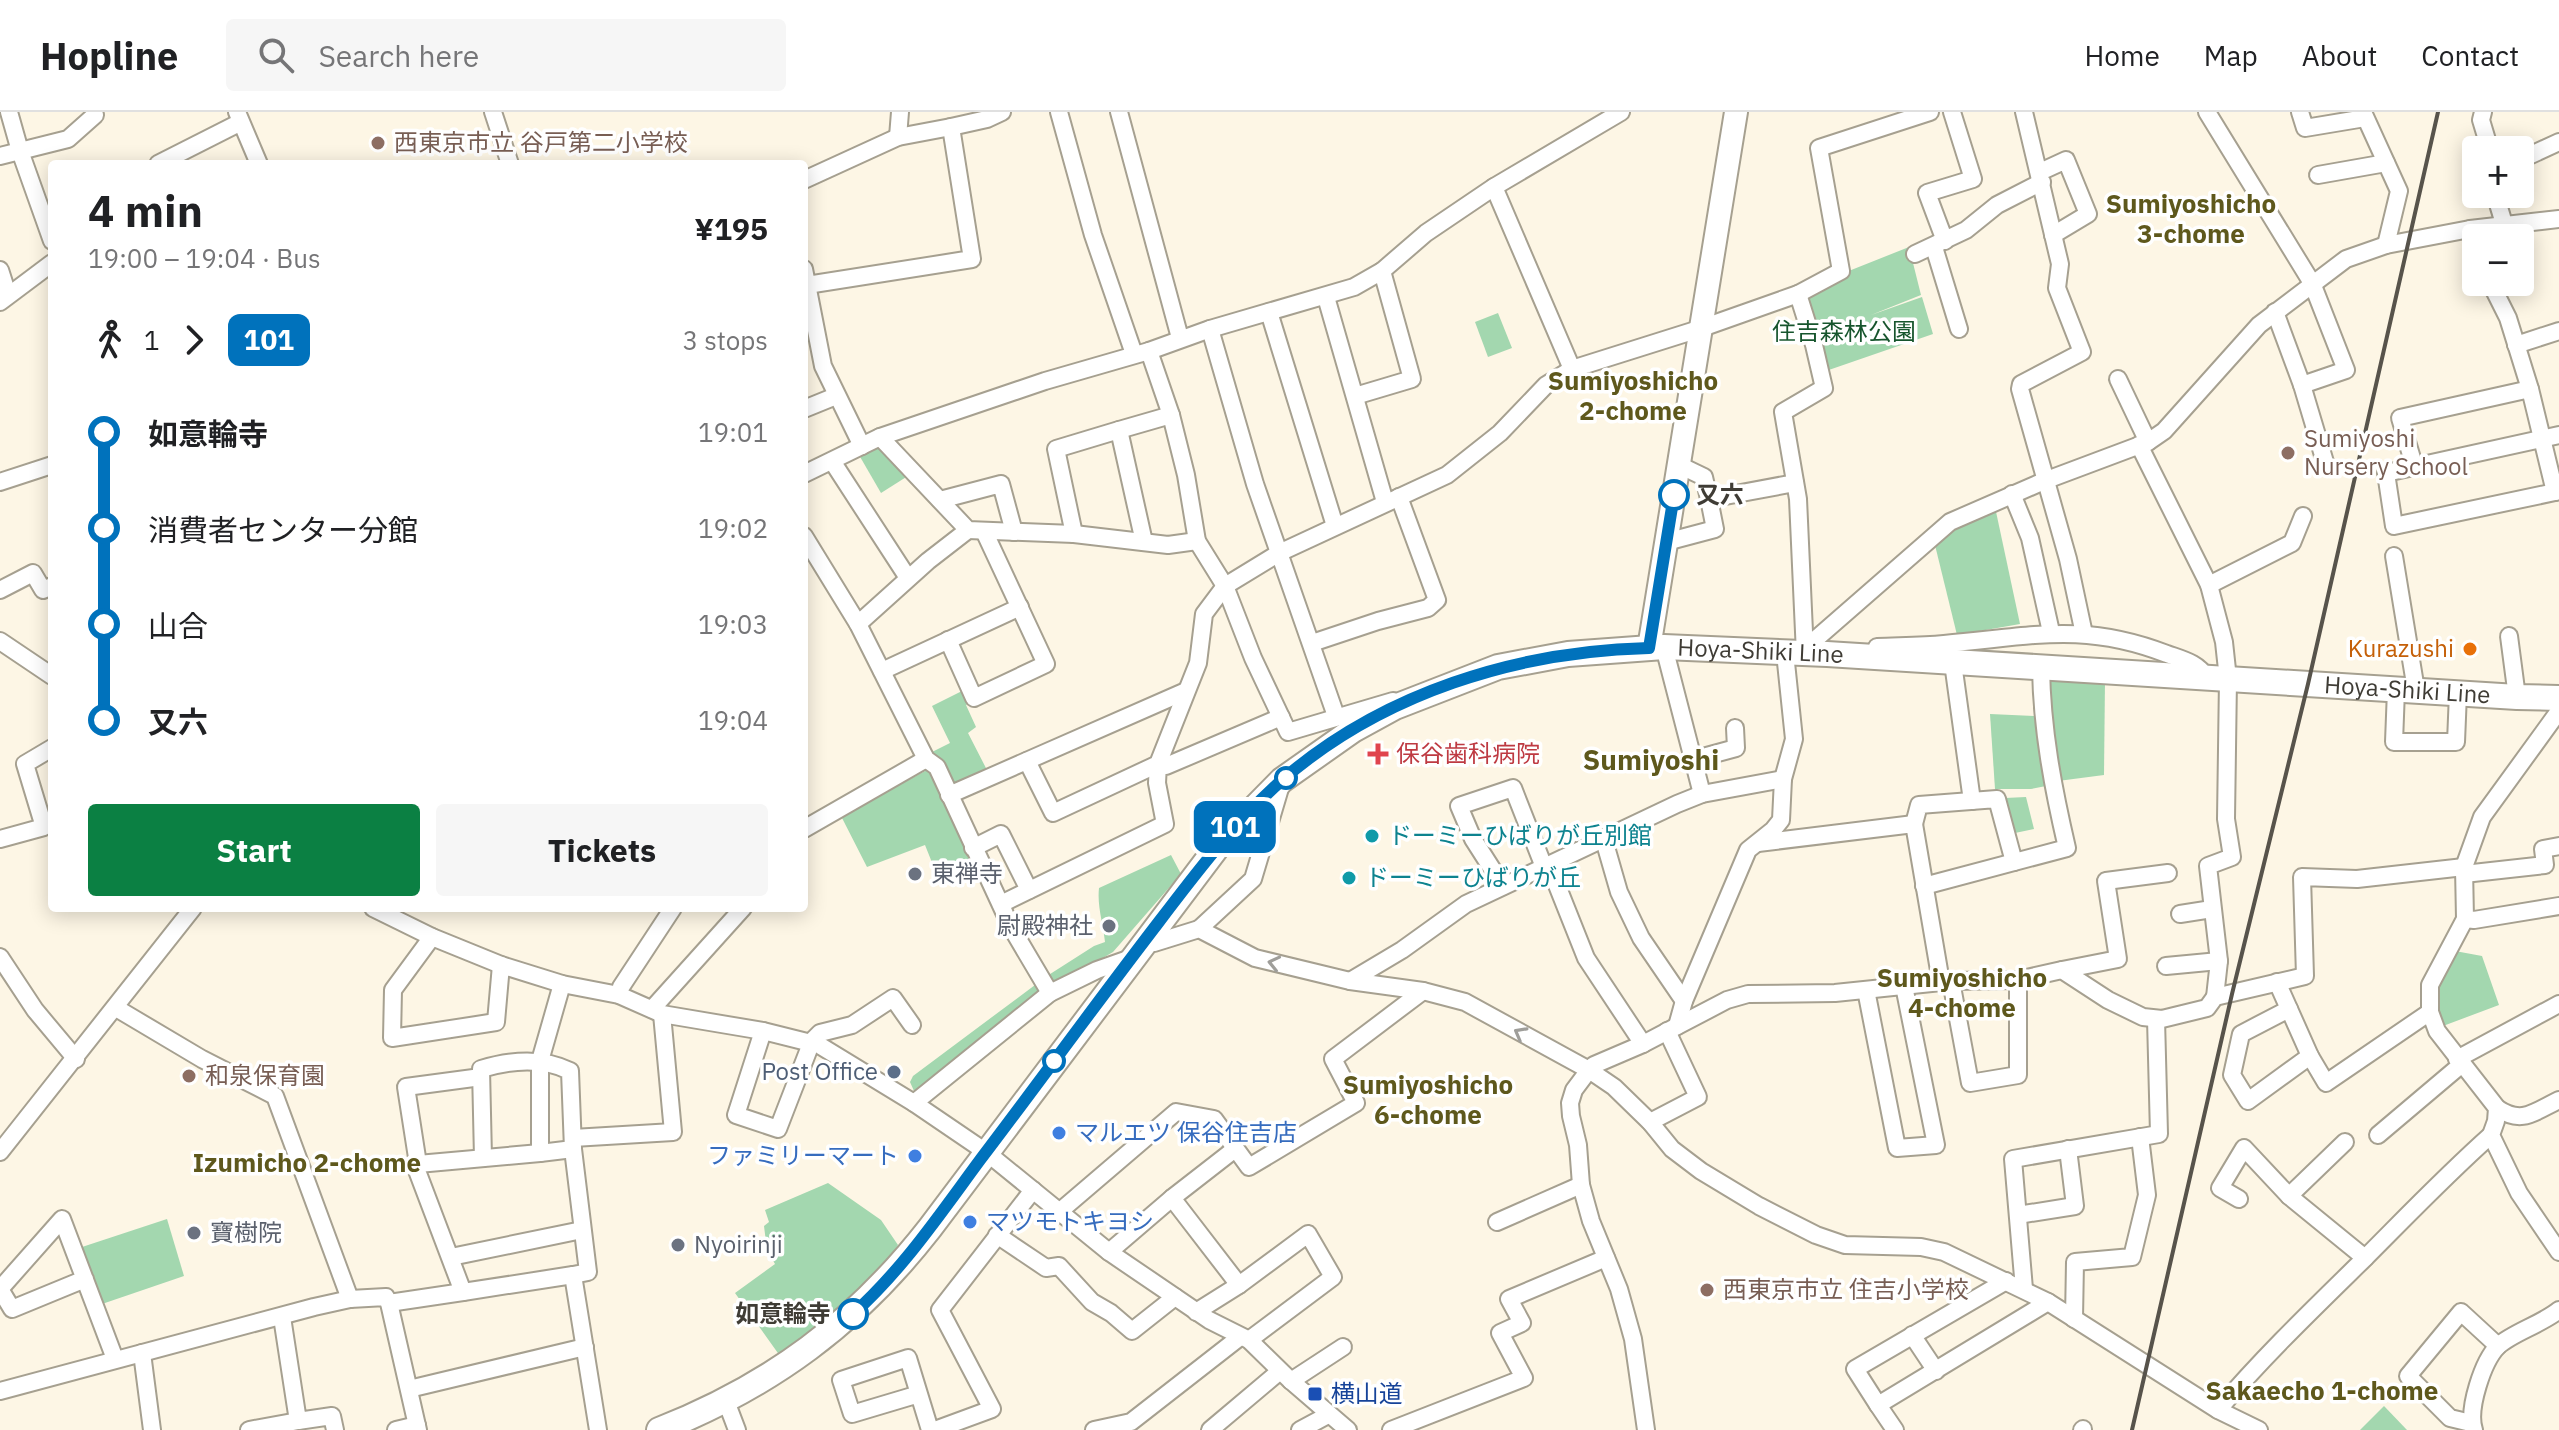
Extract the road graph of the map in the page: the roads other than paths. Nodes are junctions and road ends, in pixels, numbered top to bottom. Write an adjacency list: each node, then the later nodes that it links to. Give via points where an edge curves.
1 (9, 112): 22 (street)
2 (493, 112): 27 (street)
3 (900, 112): 20 (street)
4 (1002, 112): 18 (street)
5 (1059, 112): 59 (street, via 1093,235)
6 (1119, 112): 57 (street)
7 (1621, 112): 32 (street)
8 (1736, 112): 54 (main road)
9 (1952, 112): 38 (street, via 1973,179 1927,193)
10 (2024, 112): 30 (street)
11 (2207, 112): 45 (street)
12 (2300, 112): 16 (street, via 2305,128)
13 (2483, 112): 19 (street)
14 (1923, 113): 47 (street, via 1819,148 1841,271)
15 (95, 115): 22 (street, via 68,139)
16 (2364, 115): 28 (street)
17 (238, 118): 25 (street); 26 (street)
18 (951, 127): 20 (street); 44 (street, via 972,259)
19 (2486, 136)
20 (898, 137): 31 (street)
21 (2559, 142): 23 (street)
22 (20, 151): 24 (street); 35 (street)
23 (2534, 154)
24 (0, 156)
25 (165, 160)
26 (257, 160)
27 (509, 160)
28 (2386, 163): 29 (street); 39 (street, via 2399,191)
29 (2318, 175)
30 (2041, 177): 36 (street); 36 (street, via 2066,160 2088,214); 38 (street)
31 (808, 178)
32 (1494, 187): 43 (street); 60 (street)
33 (2556, 223): 34 (street)
34 (2534, 225)
35 (48, 230)
36 (2053, 235): 79 (street, via 2060,264 2057,288 2082,352 2021,384)
37 (2462, 238): 39 (street)
38 (1940, 244): 40 (street); 55 (street)
39 (2386, 245): 45 (street, via 2346,259)
40 (1915, 254)
41 (48, 266): 50 (street)
42 (0, 270): 50 (street)
43 (1382, 271): 49 (street); 65 (street, via 1412,379)
44 (808, 277)
45 (2312, 283): 52 (street); 62 (street, via 2346,370)
46 (808, 287): 64 (street, via 823,366)
47 (1798, 294): 54 (street); 81 (street, via 1824,388 1783,412)
48 (2497, 296): 58 (street)
49 (1326, 297): 51 (street); 65 (street)
50 (4, 298)
51 (1269, 312): 53 (street); 88 (street)
52 (2275, 312): 62 (street); 71 (street, via 2164,431)
53 (1210, 329): 57 (street); 96 (street)
54 (1699, 329): 60 (street); 75 (main road)
55 (1959, 329)
56 (2559, 331): 58 (street)
57 (1180, 338): 59 (street)
58 (2516, 345): 63 (street)
59 (1142, 352): 67 (street); 69 (street)
60 (1572, 369): 86 (street, via 1546,385 1500,433 1447,475)
61 (2118, 379): 71 (street)
62 (2302, 385): 74 (street)
63 (2530, 389): 70 (street); 76 (street, via 2400,418)
64 (836, 396): 66 (street); 72 (street)
65 (1355, 396): 86 (street)
66 (808, 407)
67 (1171, 415): 68 (street); 92 (street)
68 (1119, 430): 91 (street, via 1056,449); 93 (street)
69 (880, 437): 72 (street); 85 (street)
70 (2551, 437): 76 (street); 82 (street)
71 (2143, 443): 79 (street); 99 (street)
72 (862, 446): 73 (street)
73 (832, 461): 78 (street); 98 (street)
74 (2325, 462)
75 (1679, 465): 84 (street, via 1704,477); 94 (main road)
76 (2414, 465): 82 (street, via 2386,473 2394,526)
77 (48, 466): 80 (street)
78 (808, 472)
79 (2044, 481): 83 (street); 106 (street)
80 (0, 482)
81 (1795, 483): 84 (street); 112 (street)
82 (2557, 492)
83 (2012, 494): 105 (street, via 2030,538); 112 (street, via 1950,522)
84 (1709, 499): 94 (street, via 1715,529)
85 (940, 500): 89 (street); 90 (street, via 1001,484)
86 (1392, 500): 88 (street); 110 (street, via 1437,600 1428,608)
87 (2303, 516): 99 (street, via 2292,543)
88 (1335, 526): 96 (street)
89 (976, 530): 90 (street); 98 (street); 103 (street)
90 (1014, 532): 91 (street)
91 (1074, 534): 93 (street)
92 (1197, 541): 93 (street); 100 (street)
93 (1144, 542)
94 (1666, 542): 111 (main road)
95 (808, 543): 104 (street)
96 (1279, 553): 100 (street); 110 (street)
97 (2394, 556): 119 (street)
98 (908, 578): 104 (street)
99 (2209, 585): 118 (street, via 2224,642)
100 (1225, 586): 120 (street, via 1204,614 1198,663); 127 (street)
101 (48, 588): 102 (street, via 43,590 33,573)
102 (0, 590)
103 (1020, 607): 108 (street); 108 (street, via 1046,664 974,698)
104 (858, 624): 116 (street)
105 (2051, 632): 106 (street); 113 (street)
106 (2084, 634): 118 (street, via 2161,651 2200,666)
107 (2509, 636): 123 (street)
108 (948, 640): 116 (street)
109 (0, 641): 117 (street)
110 (1312, 643): 126 (street)
111 (1657, 648): 112 (main road, Hoya-Shiki Line); 122 (main road, Hoya-Shiki Line, via 1533,659); 131 (street)
112 (1795, 653): 113 (main road, Hoya-Shiki Line); 134 (street, via 1794,739)
113 (1846, 655): 114 (main road, Hoya-Shiki Line)
114 (1953, 663): 115 (main road, Hoya-Shiki Line); 138 (street)
115 (2041, 668): 118 (main road, Hoya-Shiki Line); 146 (street, via 2045,743 2067,848)
116 (882, 671): 130 (street)
117 (48, 673)
118 (2217, 679): 119 (main road, Hoya-Shiki Line); 155 (street, via 2232,857 2208,866)
119 (2406, 690): 121 (main road, Hoya-Shiki Line); 121 (street, via 2394,742 2456,742)
120 (1186, 691): 132 (street); 133 (street)
121 (2458, 693): 123 (main road, Hoya-Shiki Line)
122 (1422, 695): 126 (street); 135 (main road, Hoya-Shiki Line, via 1353,730)
123 (2517, 697): 124 (main road, Hoya-Shiki Line)
124 (2559, 698)
125 (2559, 711): 148 (street, via 2487,807)
126 (1336, 716): 127 (street, via 1288,732)
127 (1281, 717): 133 (street, via 1166,766)
128 (1735, 728): 131 (street, via 1736,748)
129 (48, 750): 141 (street, via 25,764 44,827)
130 (926, 759): 137 (street, via 937,767); 140 (street)
131 (1692, 760): 136 (street)
132 (1027, 761): 133 (street, via 1053,813); 137 (street)
133 (1158, 764): 152 (street, via 1165,824)
134 (1783, 779): 136 (street); 143 (street, via 1781,820)
135 (1282, 780): 162 (street, via 1253,879); 164 (main road, Hoya-Shiki Line, via 1221,842)
136 (1702, 794): 142 (street)
137 (949, 795): 145 (street)
138 (1972, 801): 139 (street, via 1919,805); 146 (street, via 1997,799)
139 (1914, 824): 143 (street); 151 (street)
140 (808, 827)
141 (0, 839)
142 (1604, 840): 147 (street); 181 (street, via 1619,892 1641,938)
143 (1757, 843): 181 (street, via 1748,850)
144 (2559, 846): 148 (street, via 2543,849 2545,865)
145 (973, 848): 152 (street, via 1001,834); 153 (street)
146 (2014, 862): 151 (street)
147 (1547, 866): 150 (street); 150 (street, via 1513,788 1459,806); 192 (street, via 1586,958)
148 (2464, 871): 161 (street); 173 (street, via 2357,879 2302,877 2305,976)
149 (2168, 873): 169 (street, via 2106,881 2118,959)
150 (1503, 886): 171 (street, via 1466,904)
151 (1924, 886): 172 (street)
152 (1029, 890): 153 (street)
153 (1001, 904): 178 (street)
154 (2559, 906): 161 (street)
155 (2212, 909): 160 (street); 166 (street)
156 (190, 912): 183 (street)
157 (381, 912): 163 (street)
158 (670, 912): 179 (street)
159 (740, 912): 185 (street)
160 (2180, 914)
161 (2465, 919): 186 (street, via 2430,985)
162 (1199, 929): 164 (street); 171 (street, one-way to 162, via 1255,958)
163 (432, 937): 167 (street); 167 (street, via 393,990 392,1038 496,1022)
164 (1138, 949): 178 (street); 211 (main road, Hoya-Shiki Line)
165 (0, 957): 194 (street)
166 (2219, 961): 168 (street); 180 (street)
167 (501, 965): 174 (street)
168 (2166, 966)
169 (2062, 970): 170 (street); 187 (street, via 2108,1000)
170 (2018, 980): 172 (street); 172 (street, via 2018,1075 1970,1083)
171 (1350, 981): 177 (street)
172 (1946, 982): 175 (street)
173 (2277, 982): 180 (street); 184 (street)
174 (562, 984): 179 (street); 195 (street)
175 (1904, 986): 176 (street); 176 (street, via 1936,1145 1897,1148)
176 (1866, 990): 189 (street, via 1748,994)
177 (1423, 991): 197 (street, one-way to 177, via 1465,1002); 209 (street, via 1333,1059 1356,1103 1249,1167)
178 (1050, 993): 200 (street)
179 (619, 995): 185 (street)
180 (2215, 997): 187 (street, via 2207,1008)
181 (1684, 1001): 189 (street)
182 (2559, 1004): 196 (street)
183 (116, 1008): 194 (street); 237 (street, via 275,1096)
184 (2289, 1009): 193 (street); 193 (street, via 2241,1034 2232,1075 2248,1101)
185 (657, 1012): 190 (street); 208 (street, via 673,1132)
186 (2430, 1012): 193 (street, via 2326,1083); 196 (street)
187 (2156, 1019): 205 (street, via 2159,1134)
188 (912, 1025): 191 (street, via 893,998 852,1025 820,1033)
189 (1672, 1029): 192 (street); 202 (street, via 1698,1097)
190 (763, 1031): 191 (street); 191 (street, via 736,1115 778,1129)
191 (812, 1041): 200 (street)
192 (1643, 1044): 197 (street)
193 (2310, 1056)
194 (76, 1059): 206 (street)
195 (540, 1061): 198 (street, via 481,1069); 208 (street, via 570,1071); 212 (street)
196 (2460, 1062): 201 (street); 203 (street)
197 (1589, 1070): 202 (street); 215 (street, via 1570,1103)
198 (481, 1077): 213 (street); 214 (street, via 406,1087)
199 (2559, 1100): 201 (street, via 2524,1118)
200 (914, 1103): 211 (street)
201 (2497, 1108): 204 (street)
202 (1650, 1122): 232 (street, via 1672,1149 1701,1171 1816,1235 1855,1247 1930,1248)
203 (2378, 1135)
204 (2491, 1135): 226 (street, via 2519,1193); 229 (street)
205 (2140, 1137): 210 (street); 243 (street, via 2147,1195 2132,1257 2075,1262)
206 (3, 1140)
207 (2345, 1142): 217 (street)
208 (573, 1144): 212 (street); 223 (street)
209 (1235, 1149): 218 (street); 220 (street, via 1214,1119 1176,1112)
210 (2068, 1149): 221 (street, via 2013,1159); 221 (street, via 2075,1206)
211 (986, 1152): 216 (street); 256 (main road, Hoya-Shiki Line, via 906,1260 861,1307 791,1362)
212 (540, 1153): 213 (street)
213 (483, 1158): 214 (street)
214 (418, 1164): 227 (street, via 422,1189)
215 (1581, 1185): 222 (street); 228 (street)
216 (1033, 1190): 220 (street); 224 (street)
217 (2289, 1196): 219 (street, via 2244,1148 2220,1188); 229 (street)
218 (1172, 1198): 225 (street); 233 (street)
219 (2239, 1199)
220 (1059, 1212): 225 (street)
221 (2018, 1215): 234 (street)
222 (1497, 1222)
223 (582, 1230): 227 (street); 230 (street, via 588,1272)
224 (997, 1235): 236 (street, via 1046,1268 1059,1266 1092,1302 1132,1331); 270 (street, via 940,1310 992,1409)
225 (1109, 1252): 236 (street)
226 (2559, 1252)
227 (451, 1257): 235 (street)
228 (1606, 1258): 275 (street, via 1509,1299 1522,1323 1500,1333 1524,1378); 276 (street, via 1633,1339)
229 (2365, 1258): 258 (street, via 2266,1354)
230 (573, 1275): 235 (street); 247 (street)
231 (85, 1279): 231 (street, via 62,1219 0,1289 12,1309); 250 (street)
232 (2006, 1281): 234 (street); 244 (street)
233 (1239, 1285): 241 (street); 245 (street, via 1308,1234 1333,1277)
234 (2024, 1289): 238 (street)
235 (463, 1292): 239 (street)
236 (1175, 1297): 241 (street)
237 (350, 1299): 239 (street, via 386,1297); 242 (street)
238 (2048, 1302): 243 (street); 251 (street)
239 (389, 1303): 253 (street)
240 (2559, 1310): 246 (street)
241 (1196, 1312): 245 (street)
242 (282, 1317): 249 (street); 260 (street)
243 (2074, 1319): 258 (street)
244 (1912, 1335): 251 (street); 257 (street, via 1855,1369)
245 (1244, 1338): 252 (street); 271 (street, via 1131,1422)
246 (2498, 1346): 262 (street, via 2477,1384); 262 (street, via 2461,1312 2408,1376 2450,1418)
247 (585, 1347): 253 (street); 267 (street)
248 (1343, 1347): 252 (street)
249 (142, 1353): 250 (street); 263 (street)
250 (115, 1359): 254 (street)
251 (1936, 1371): 257 (street)
252 (1286, 1376): 259 (street); 272 (street)
253 (409, 1389): 261 (street)
254 (0, 1391)
255 (919, 1394): 255 (street, via 908,1358 841,1380 852,1414); 270 (street)
256 (726, 1401): 268 (main road, Hoya-Shiki Line); 269 (street)
257 (1878, 1405): 277 (street)
258 (2218, 1410): 278 (street)
259 (1328, 1415): 273 (street); 274 (street)
260 (298, 1421): 264 (street); 265 (street, via 332,1416)
261 (417, 1427): 266 (street)
262 (2472, 1427)
263 (152, 1430)
264 (249, 1430)
265 (335, 1430)
266 (396, 1430)
267 (598, 1430)
268 (659, 1430)
269 (737, 1430)
270 (932, 1430)
271 (1094, 1430)
272 (1210, 1430)
273 (1300, 1430)
274 (1348, 1430)
275 (1391, 1430)
276 (1646, 1430)
277 (1895, 1430)
278 (2259, 1430)

